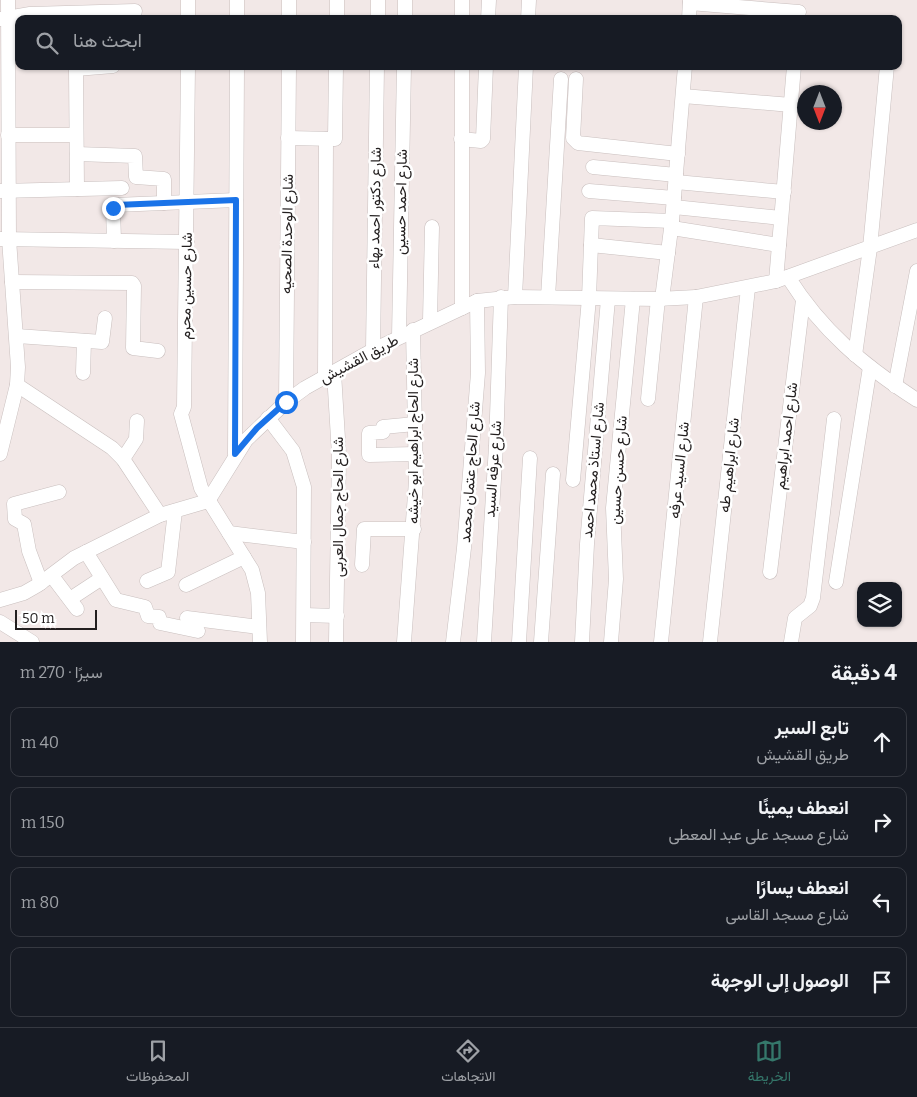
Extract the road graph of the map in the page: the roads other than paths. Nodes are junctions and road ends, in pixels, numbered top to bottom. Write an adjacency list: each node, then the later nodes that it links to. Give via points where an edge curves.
1 (8, 0): 25 (street)
2 (188, 0): 15 (street)
3 (237, 0): 16 (street)
4 (289, 0): 17 (street)
5 (337, 0): 18 (street)
6 (378, 0): 19 (street)
7 (405, 0): 20 (street)
8 (462, 0): 21 (street)
9 (489, 0): 22 (street)
10 (529, 0): 23 (street)
11 (690, 1): 13 (street); 24 (street)
12 (134, 10): 14 (street)
13 (799, 10)
14 (25, 15)
15 (188, 15)
16 (237, 15)
17 (289, 15)
18 (337, 15)
19 (378, 15)
20 (405, 15)
21 (462, 15)
22 (488, 15)
23 (528, 15)
24 (689, 15)
25 (4, 19): 43 (street)
26 (76, 70): 45 (street)
27 (188, 70): 59 (street, شارع حسين محرم)
28 (236, 70): 58 (street)
29 (289, 70): 46 (street, شارع الوحدة الصحيه)
30 (336, 70): 47 (street, via 336,137)
31 (377, 70): 93 (street, شارع دكتور احمد بهاء)
32 (404, 70): 91 (street, شارع احمد حسين)
33 (462, 70): 48 (street)
34 (486, 70): 48 (street, via 483,139)
35 (526, 70): 77 (street, شارع عرفه السيد)
36 (685, 70): 41 (street)
37 (794, 70): 42 (street)
38 (887, 70): 71 (street)
39 (561, 79): 78 (street)
40 (576, 79): 50 (street, via 573,138 582,145)
41 (683, 96): 42 (street); 50 (street)
42 (791, 105): 57 (street)
43 (4, 116): 44 (street)
44 (8, 134): 45 (street); 55 (street)
45 (76, 135): 49 (street)
46 (288, 138): 47 (street); 103 (street, شارع الوحدة الصحيه)
47 (326, 139): 98 (street, شارع الحاج جمال العربى)
48 (461, 140): 86 (street)
49 (77, 154): 54 (street); 60 (street, via 135,156 136,177 163,178)
50 (678, 154): 52 (street)
51 (593, 167): 52 (street)
52 (676, 178): 57 (street); 61 (street)
53 (122, 188): 54 (street)
54 (77, 189): 55 (street)
55 (4, 191): 66 (street)
56 (589, 191): 61 (street)
57 (784, 192): 62 (street)
58 (236, 200): 59 (street); 109 (street)
59 (187, 202): 60 (street); 68 (street, شارع حسين محرم)
60 (164, 203): 67 (street, via 114,205)
61 (674, 203): 62 (street); 63 (street)
62 (781, 218): 70 (street)
63 (672, 225): 69 (street, via 594,216); 70 (street); 72 (street)
64 (432, 227): 88 (street)
65 (917, 230): 71 (street, طريق القشيش)
66 (4, 239): 67 (street); 75 (street)
67 (114, 241): 68 (street)
68 (187, 242): 116 (street, شارع حسين محرم, via 184,407 181,414 199,484)
69 (591, 245): 72 (street); 80 (street)
70 (779, 245): 74 (street)
71 (870, 248): 74 (street, طريق القشيش); 95 (street)
72 (668, 253): 83 (street)
73 (917, 271): 100 (street)
74 (782, 278): 76 (street, طريق القشيش); 84 (street)
75 (12, 282): 90 (street); 94 (street, via 132,283 133,348)
76 (748, 288): 79 (street, طريق القشيش); 150 (street, شارع ابراهيم طه)
77 (508, 297): 78 (street, طريق القشيش); 85 (street, طريق القشيش); 144 (street, شارع عرفه السيد)
78 (548, 297): 80 (street, طريق القشيش)
79 (696, 297): 83 (street, طريق القشيش); 149 (street, شارع السيد عرفه)
80 (588, 298): 81 (street, طريق القشيش); 114 (street)
81 (608, 299): 82 (street, طريق القشيش); 147 (street, شارع استاذ محمد احمد)
82 (634, 299): 83 (street, طريق القشيش); 148 (street, شارع حسن حسين, via 613,508 616,574)
83 (660, 299): 101 (street)
84 (803, 300): 95 (street, via 826,329); 125 (street, شارع احمد ابراهيم)
85 (477, 301): 86 (street, طريق القشيش); 143 (street, شارع الحاج عتمان محمد, via 477,382)
86 (462, 308): 88 (street, طريق القشيش)
87 (105, 318): 92 (street, via 103,341)
88 (430, 321): 89 (street, طريق القشيش)
89 (413, 330): 91 (street, طريق القشيش); 107 (street, شارع الحاج ابراهيم ابو خيشه)
90 (17, 336): 92 (street); 99 (street)
91 (399, 337): 93 (street, طريق القشيش)
92 (84, 341): 97 (street)
93 (373, 350): 98 (street, طريق القشيش)
94 (158, 351)
95 (855, 355): 96 (street)
96 (870, 368): 100 (street); 129 (street)
97 (83, 373)
98 (329, 375): 103 (street, طريق القشيش); 133 (street, شارع الحاج جمال العربى, via 339,455)
99 (17, 385): 108 (street); 112 (street, via 112,448)
100 (895, 386): 102 (street)
101 (648, 399)
102 (917, 400)
103 (286, 402): 104 (street, طريق القشيش)
104 (268, 418): 109 (street, طريق القشيش); 121 (street, via 293,451 300,468 304,487)
105 (834, 419): 151 (street, via 813,598 810,606 796,618)
106 (137, 421): 112 (street, via 136,440)
107 (415, 424): 110 (street, شارع الحاج ابراهيم ابو خيشه); 110 (street, via 383,427 383,432 369,433 369,455)
108 (0, 454)
109 (235, 454): 116 (street, طريق القشيش)
110 (416, 454): 119 (street, شارع الحاج ابراهيم ابو خيشه)
111 (530, 458): 145 (street)
112 (123, 459): 118 (street)
113 (553, 474): 146 (street)
114 (573, 480)
115 (59, 492): 127 (street, via 14,503 15,519 24,524 29,551)
116 (208, 501): 117 (street); 120 (street, شارع حسين محرم)
117 (175, 511): 118 (street); 128 (street, via 168,572)
118 (160, 515): 122 (street)
119 (414, 529): 124 (street, via 364,529); 142 (street, شارع الحاج ابراهيم ابو خيشه)
120 (228, 533): 121 (street); 123 (street, شارع حسين محرم)
121 (304, 542): 132 (street)
122 (86, 552): 126 (street); 127 (street)
123 (244, 557): 130 (street); 136 (street, شارع حسين محرم, via 256,583)
124 (362, 565)
125 (770, 572)
126 (102, 578): 127 (street, via 73,604); 137 (street, via 116,600 145,607 148,616 159,618 160,623)
127 (47, 579): 131 (street, via 24,593)
128 (147, 581)
129 (836, 582)
130 (186, 584)
131 (0, 600)
132 (304, 615): 133 (street); 140 (street)
133 (336, 616): 141 (street, شارع الحاج جمال العربى)
134 (187, 618): 136 (street)
135 (0, 622): 138 (street)
136 (259, 627): 139 (street, شارع حسين محرم)
137 (198, 631)
138 (32, 642)
139 (260, 642)
140 (303, 642)
141 (336, 642)
142 (404, 642)
143 (453, 642)
144 (484, 642)
145 (519, 642)
146 (541, 642)
147 (582, 642)
148 (610, 642)
149 (661, 642)
150 (710, 642)
151 (791, 642)

